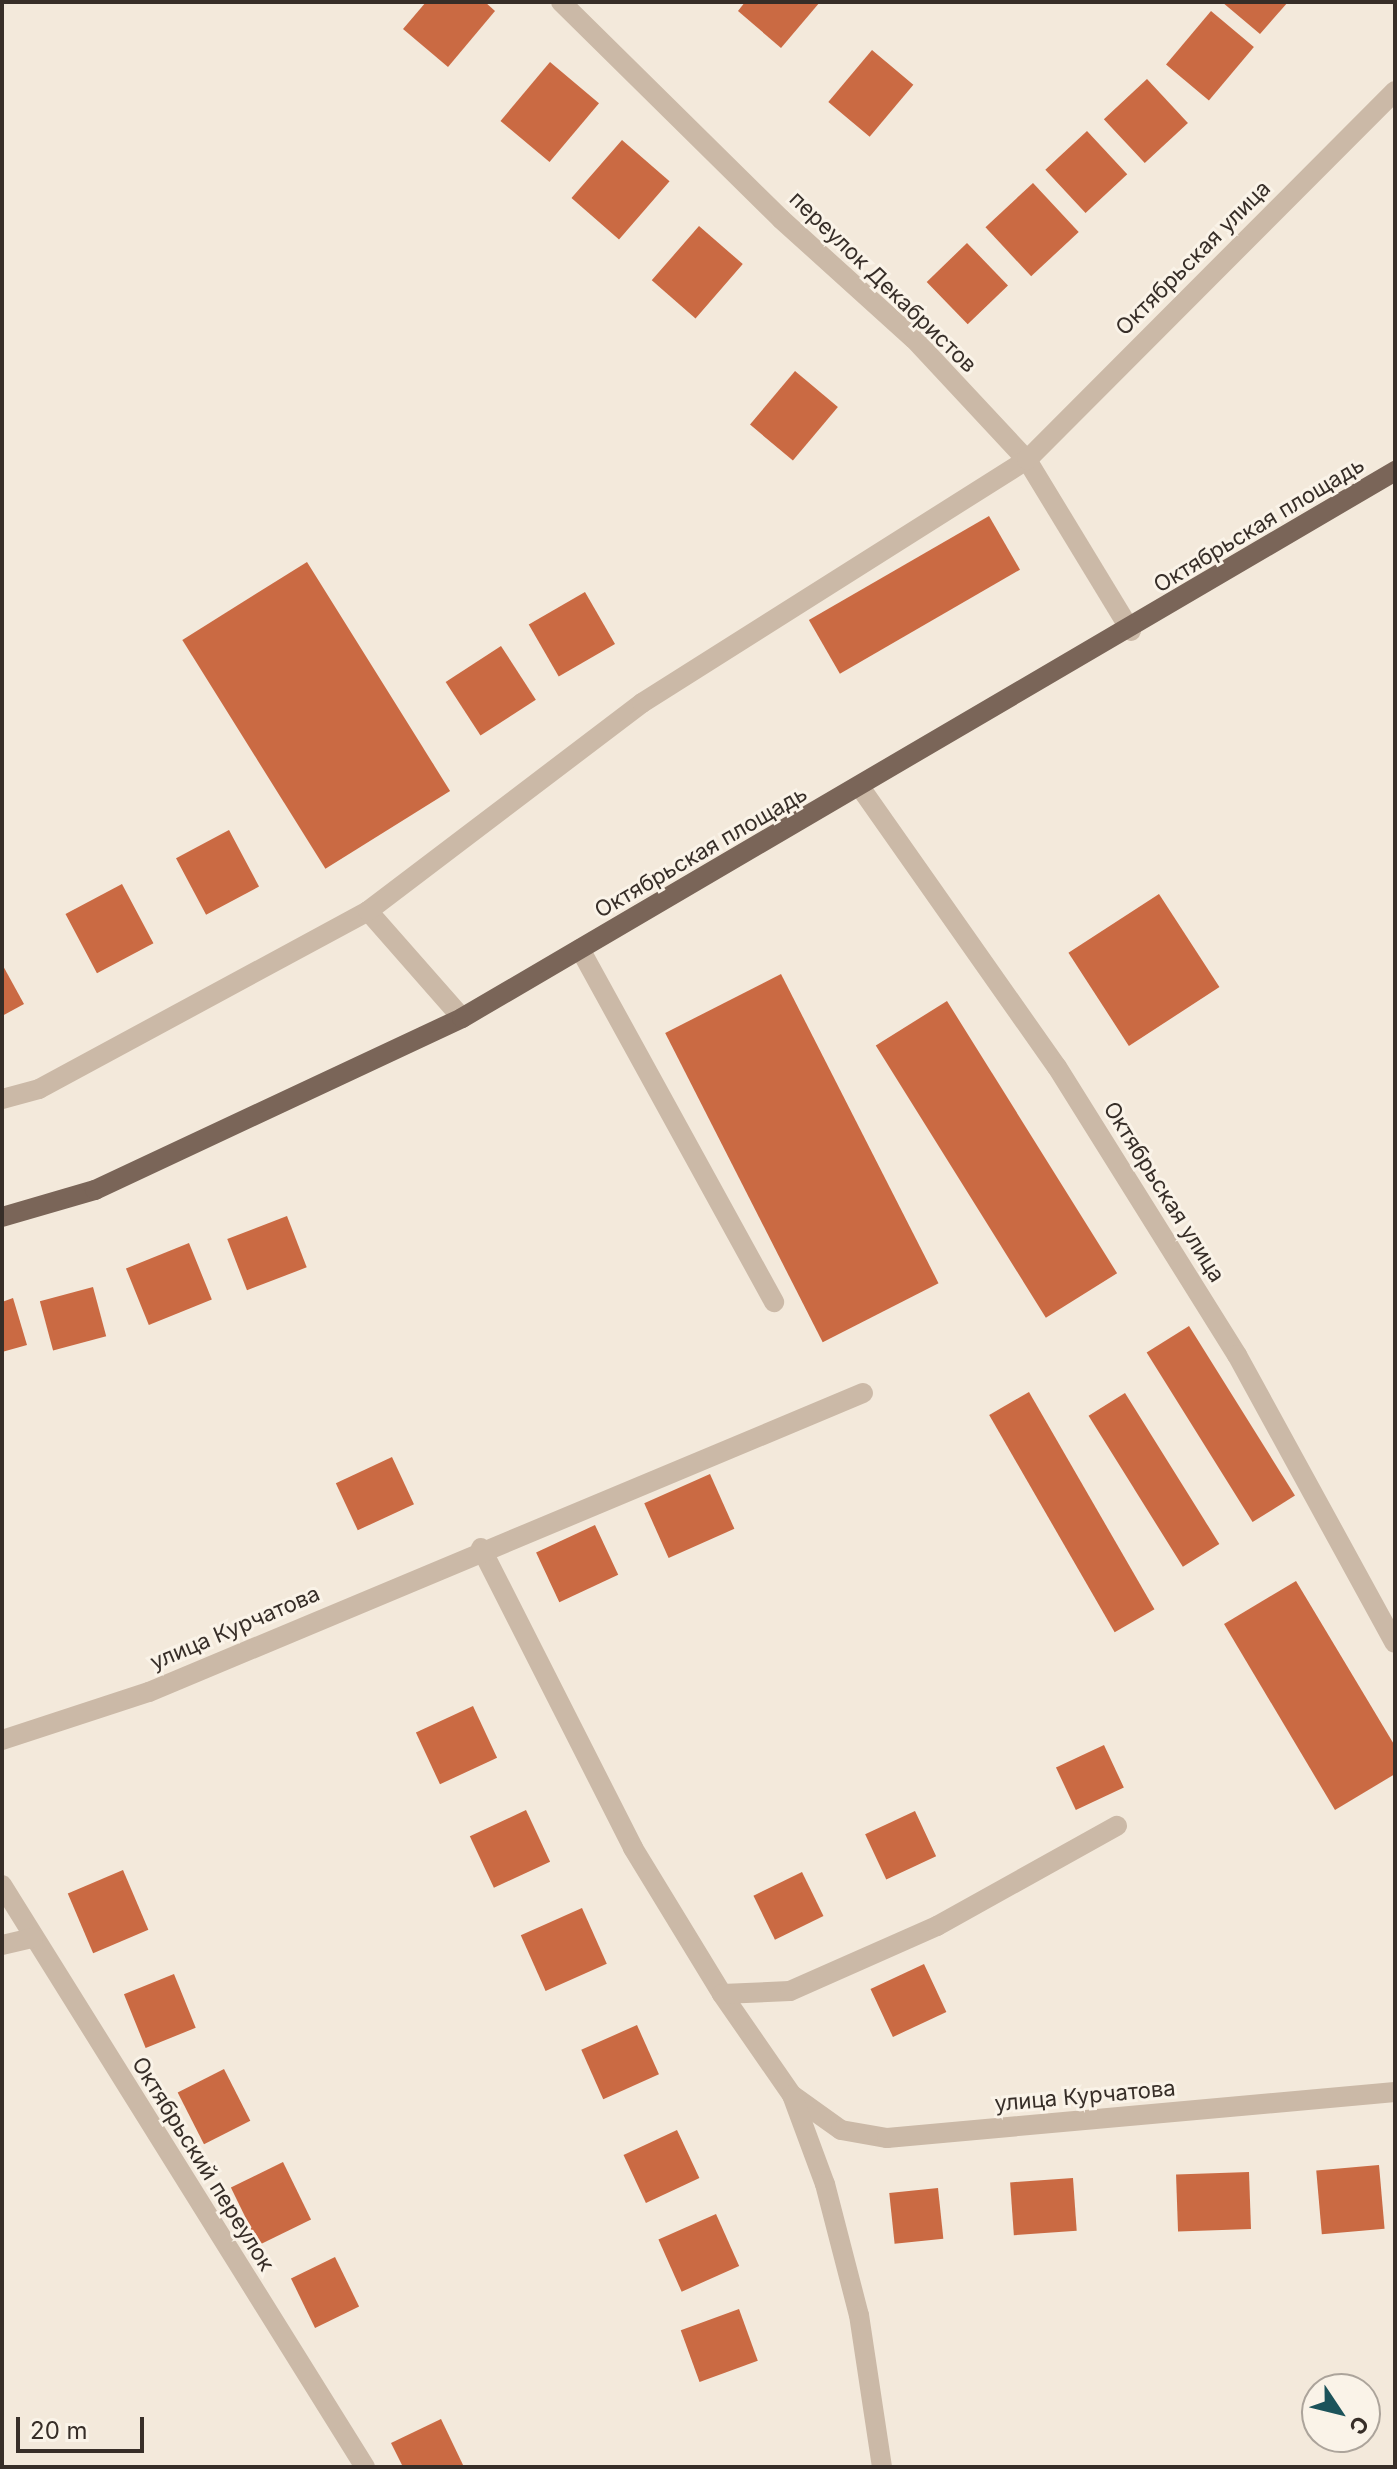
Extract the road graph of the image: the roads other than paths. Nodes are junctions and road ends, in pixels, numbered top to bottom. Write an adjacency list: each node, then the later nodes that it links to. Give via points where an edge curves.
1 (561, 2): 3 (street, переулок Декабристов, via 781,219 914,339)
2 (1395, 91): 3 (street, Октябрьская улица)
3 (1027, 460): 5 (street, переулок Декабристов); 7 (street, Октябрьская улица, via 642,703)
4 (1395, 471): 5 (main road, Октябрьская площадь)
5 (1131, 631): 6 (main road, Октябрьская площадь)
6 (860, 787): 8 (main road, Октябрьская площадь); 15 (street, Октябрьская улица, via 1114,1158 1237,1355)
7 (368, 911): 9 (street); 10 (street, Октябрьская улица, via 39,1089)
8 (580, 949): 9 (main road, Октябрьская площадь); 12 (street)
9 (462, 1018): 11 (main road, Октябрьская площадь, via 95,1190)
10 (2, 1099)
11 (2, 1217)
12 (774, 1302)
13 (863, 1393): 14 (street, улица Курчатова)
14 (481, 1548): 16 (street, улица Курчатова, via 149,1692); 21 (street, улица Курчатова, via 633,1848)
15 (1395, 1643)
16 (2, 1740)
17 (1117, 1826): 21 (street, via 937,1926 790,1991)
18 (2, 1885): 19 (street, Октябрьский переулок)
19 (33, 1938): 20 (street); 24 (street, Октябрьский переулок)
20 (2, 1945)
21 (722, 1994): 23 (street, улица Курчатова)
22 (1395, 2092): 23 (street, улица Курчатова, via 887,2138 841,2130)
23 (792, 2095): 25 (street, улица Курчатова, via 825,2184 859,2315)
24 (365, 2467)
25 (882, 2467)

